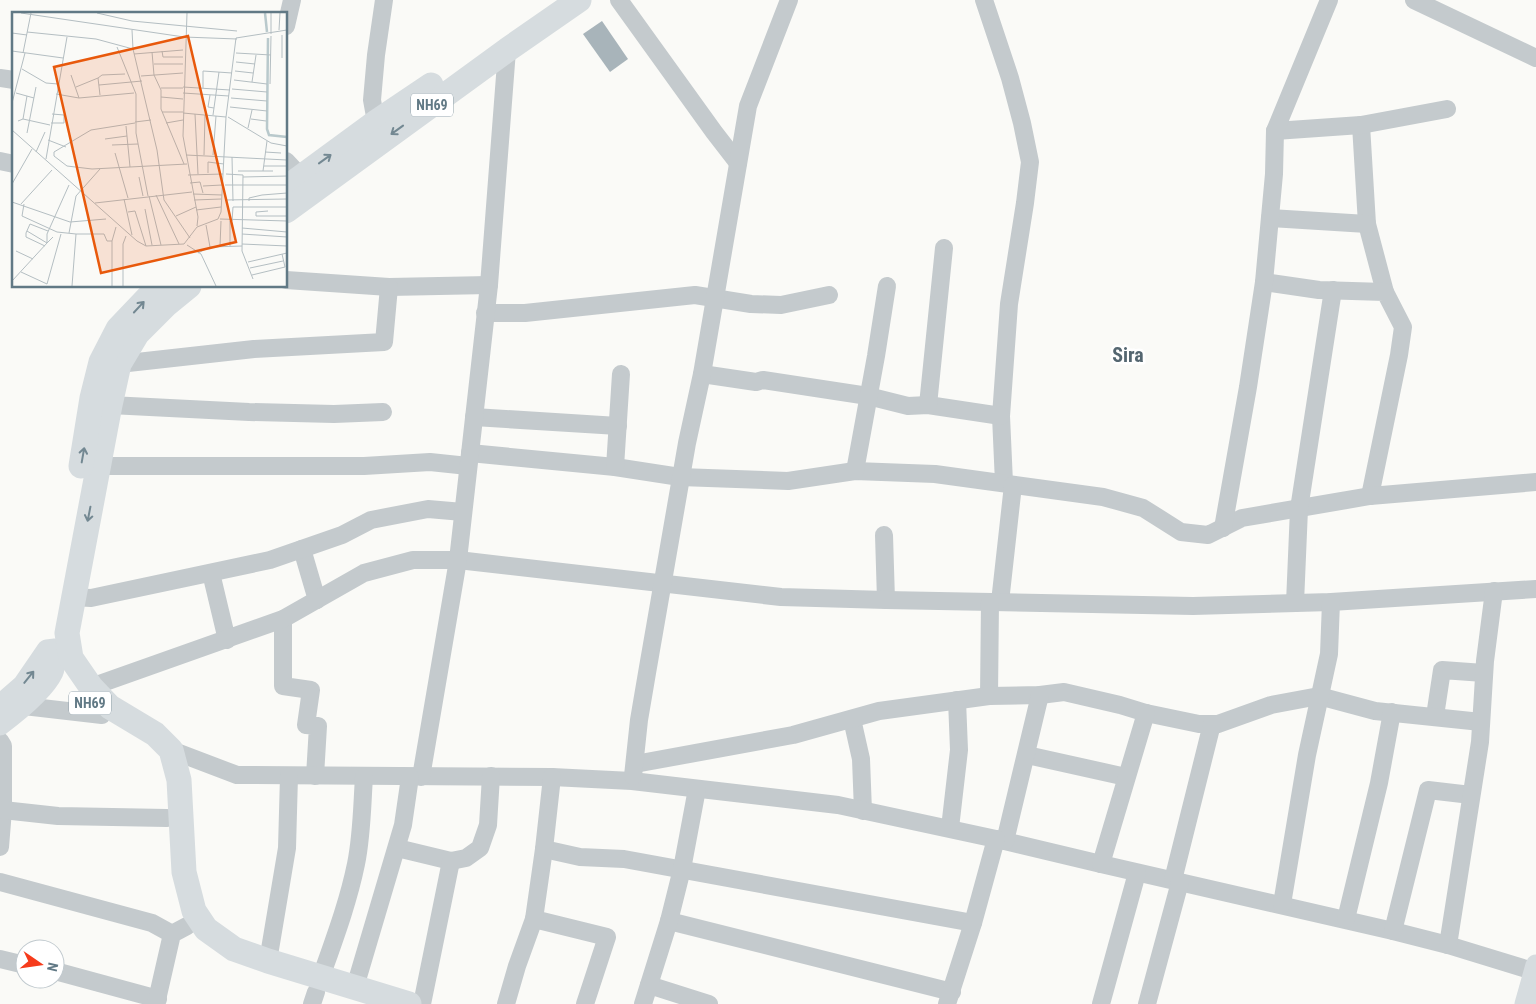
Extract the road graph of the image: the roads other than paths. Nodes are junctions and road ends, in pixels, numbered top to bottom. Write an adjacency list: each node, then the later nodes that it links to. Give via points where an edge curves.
1 (292, 0): 10 (street)
2 (384, 0): 14 (street, via 372,100)
3 (553, 0): 14 (highway, NH69)
4 (579, 0): 11 (highway, NH69)
5 (619, 0): 17 (street)
6 (788, 0): 17 (street, via 748,106)
7 (984, 0): 42 (street, via 1010,78 1030,162 1009,304)
8 (1329, 0): 16 (street)
9 (1414, 0): 12 (street)
10 (288, 17)
11 (507, 50): 19 (highway, NH69, one-way to 19); 25 (street)
12 (1536, 58)
13 (1448, 109): 15 (street)
14 (376, 122): 18 (highway, NH69, one-way to 14)
15 (1361, 125): 16 (street); 21 (street)
16 (1275, 131): 20 (street)
17 (738, 163): 33 (street)
18 (291, 175)
19 (288, 210)
20 (1270, 218): 21 (street); 24 (street)
21 (1367, 224): 31 (street)
22 (944, 248): 40 (street)
23 (288, 280): 27 (street)
24 (1264, 282): 30 (street); 55 (street)
25 (489, 285): 27 (street); 34 (street)
26 (887, 286): 38 (street)
27 (389, 287): 35 (street, via 384,342 254,349)
28 (157, 288): 71 (highway, NH69, one-way to 28, via 53,616 100,362 118,329)
29 (186, 288): 35 (highway, NH69, via 137,334)
30 (1333, 290): 31 (street); 53 (street)
31 (1385, 292): 52 (street, via 1403,327)
32 (828, 295): 33 (street, via 781,305)
33 (716, 299): 34 (street, via 695,295 526,314); 37 (street)
34 (485, 313): 43 (street)
35 (120, 364): 39 (highway, NH69)
36 (621, 374): 44 (street)
37 (702, 374): 38 (street); 49 (street)
38 (868, 396): 40 (street, via 908,406); 48 (street)
39 (110, 405): 41 (street, via 250,412); 46 (highway, NH69)
40 (928, 405): 42 (street)
41 (383, 412)
42 (1001, 416): 51 (street)
43 (474, 417): 44 (street); 45 (street)
44 (618, 426): 47 (street)
45 (469, 459): 46 (street, via 364,466); 47 (street); 54 (street)
46 (98, 466): 63 (highway, NH69, one-way to 63)
47 (615, 467): 49 (street)
48 (855, 471): 49 (street, via 788,481); 51 (street, via 935,474)
49 (680, 477): 60 (street)
50 (1536, 482): 52 (street)
51 (1008, 484): 55 (street, via 1104,497 1143,508 1181,532 1208,535); 66 (street)
52 (1370, 496): 53 (street)
53 (1299, 509): 55 (street, via 1242,518); 68 (street)
54 (463, 512): 57 (street, via 428,509 371,520 342,535); 58 (street)
55 (1223, 528)
56 (884, 536): 65 (street)
57 (302, 549): 59 (street); 64 (street)
58 (458, 560): 60 (street); 64 (street, via 413,560 364,574); 96 (street)
59 (211, 573): 63 (street, via 91,598); 70 (street)
60 (664, 582): 65 (street, via 781,597); 91 (street, via 639,720)
61 (1536, 588): 62 (street)
62 (1494, 591): 67 (street); 72 (street)
63 (73, 597): 73 (highway, NH69, via 67,634 71,658)
64 (318, 600): 69 (street)
65 (886, 600): 66 (street)
66 (995, 602): 68 (street, via 1193,606); 75 (street)
67 (1331, 602): 68 (street); 76 (street, via 1329,654)
68 (1295, 603)
69 (282, 619): 70 (street); 93 (street, via 283,686 311,690 306,725 318,726)
70 (226, 640): 73 (street)
71 (56, 649): 78 (main road, one-way to 71, via 23,684 48,650); 79 (main road, via 53,672); 82 (highway, NH69, via 83,695)
72 (1484, 673): 83 (street, via 1442,670); 85 (street)
73 (91, 687): 89 (highway, NH69, via 110,707 155,734)
74 (1040, 695): 75 (street); 81 (street, via 1064,692); 90 (street)
75 (989, 696): 77 (street)
76 (1319, 696): 80 (street, via 1375,711); 87 (street, via 1271,704); 115 (street)
77 (957, 700): 84 (street, via 879,711); 104 (street, via 959,750)
78 (0, 705)
79 (24, 706): 82 (street); 86 (main road)
80 (1392, 712): 83 (street); 117 (street, via 1379,783)
81 (1146, 713): 87 (street); 98 (street)
82 (102, 715): 103 (highway, NH69, via 145,745 157,758 164,783)
83 (1435, 716): 85 (street)
84 (852, 719): 91 (street); 102 (street, via 862,759)
85 (1481, 722): 100 (street)
86 (0, 724)
87 (1212, 724): 113 (street)
88 (0, 741): 101 (street, via 3,746)
89 (171, 750): 92 (street, via 238,775); 124 (highway, NH69, via 179,780 184,872 194,911 206,929 234,949)
90 (1027, 756): 98 (street); 105 (street)
91 (633, 773): 97 (street); 99 (street)
92 (289, 776): 93 (street); 124 (street, via 287,848)
93 (315, 776): 94 (street)
94 (364, 776): 96 (street); 129 (street, via 356,864)
95 (491, 776): 96 (street); 97 (street); 109 (street, via 488,825 480,848 466,858)
96 (416, 777): 107 (street)
97 (552, 777): 108 (street)
98 (1126, 777): 110 (street)
99 (697, 789): 102 (street); 111 (street)
100 (1472, 795): 121 (street, via 1428,790); 122 (street)
101 (3, 810): 103 (street, via 58,816); 106 (street)
102 (863, 811): 104 (street)
103 (167, 818): 120 (highway, NH69, via 169,874 181,918)
104 (950, 828): 105 (street)
105 (1001, 840): 110 (street); 119 (street)
106 (0, 847)
107 (397, 848): 109 (street); 130 (street)
108 (544, 849): 111 (street); 116 (street)
109 (450, 861): 134 (street)
110 (1101, 864): 112 (street)
111 (682, 870): 118 (street); 119 (street)
112 (1137, 872): 113 (street); 139 (street)
113 (1177, 881): 115 (street); 140 (street)
114 (0, 882): 120 (street)
115 (1282, 904): 117 (street)
116 (534, 919): 135 (street); 136 (street, via 607,937)
117 (1346, 919): 121 (street)
118 (669, 921): 128 (street); 131 (street)
119 (973, 923): 131 (street)
120 (179, 930): 129 (highway, NH69, via 227,962); 132 (street)
121 (1394, 931): 122 (street)
122 (1448, 945): 126 (street)
123 (0, 959): 125 (street)
124 (268, 961): 129 (highway, NH69)
125 (15, 963)
126 (1535, 969): 141 (main road)
127 (65, 974): 132 (street)
128 (649, 984): 137 (street); 138 (street)
129 (316, 991): 130 (highway, NH69)
130 (357, 996): 133 (highway, NH69)
131 (950, 998)
132 (157, 1002)
133 (409, 1004)
134 (422, 1004)
135 (506, 1004)
136 (585, 1004)
137 (643, 1004)
138 (709, 1004)
139 (1101, 1004)
140 (1147, 1004)
141 (1525, 1004)

